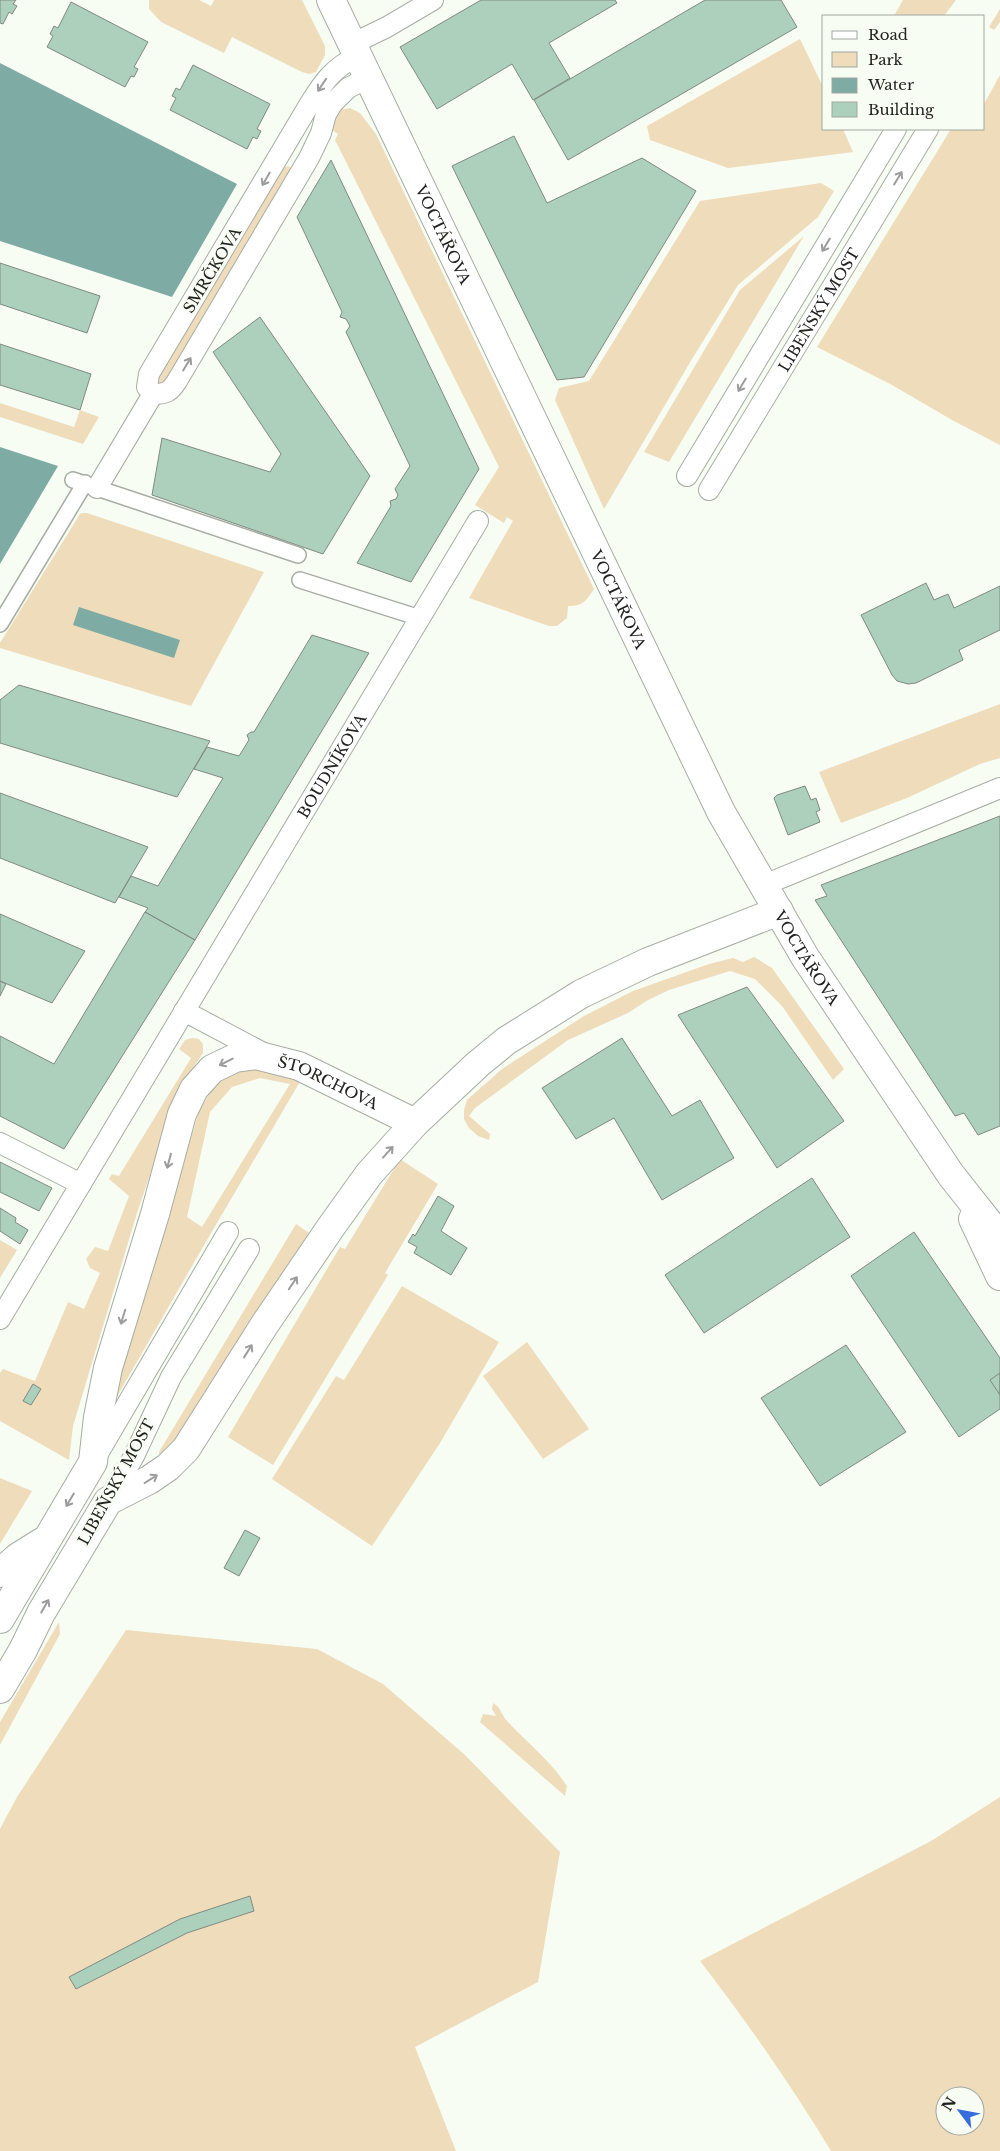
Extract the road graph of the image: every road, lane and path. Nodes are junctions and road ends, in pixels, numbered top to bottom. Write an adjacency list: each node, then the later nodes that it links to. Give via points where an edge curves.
1 (331, 0): 3 (main road, VOCTÁŘOVA)
2 (433, 0): 3 (street, via 387,27)
3 (361, 58): 6 (street, SMRČKOVA, one-way to 6, via 342,63 333,70); 7 (street, SMRČKOVA, via 348,88 326,114); 18 (main road, VOCTÁŘOVA, via 694,759)
4 (895, 130): 9 (street, LIBEŇSKÝ MOST, one-way to 9)
5 (927, 130): 11 (street, LIBEŇSKÝ MOST, one-way to 5)
6 (286, 145): 7 (street); 8 (street, SMRČKOVA, one-way to 8, via 150,374 147,387)
7 (309, 158): 8 (street, SMRČKOVA, one-way to 7, via 171,390)
8 (153, 394): 10 (street)
9 (689, 472)
10 (85, 484): 13 (street); 16 (street)
11 (711, 486)
12 (478, 521): 15 (street, BOUDNÍKOVA)
13 (298, 555)
14 (300, 580): 15 (street)
15 (420, 618): 20 (street, BOUDNÍKOVA)
16 (0, 624)
17 (1000, 788): 18 (street)
18 (764, 885): 19 (main road, VOCTÁŘOVA)
19 (779, 912): 22 (main road, via 648,962 581,994 506,1042); 24 (main road, VOCTÁŘOVA, via 805,957)
20 (184, 1011): 21 (street, ŠTORCHOVA); 25 (street)
21 (273, 1058): 22 (main road, ŠTORCHOVA, via 314,1073); 31 (main road, one-way to 31, via 256,1055 235,1058 212,1069 194,1089 182,1114 108,1368)
22 (415, 1123): 32 (main road, one-way to 22, via 149,1480 186,1449 331,1226 369,1174)
23 (0, 1143): 25 (street)
24 (951, 1175): 27 (main road, VOCTÁŘOVA); 29 (main road, VOCTÁŘOVA)
25 (81, 1184): 30 (street)
26 (228, 1232): 31 (street, LIBEŇSKÝ MOST)
27 (1000, 1237)
28 (249, 1248): 32 (street, LIBEŇSKÝ MOST, via 171,1377 134,1456)
29 (1000, 1276)
30 (0, 1319)
31 (93, 1462): 33 (main road, LIBEŇSKÝ MOST, one-way to 33)
32 (108, 1501): 36 (main road, LIBEŇSKÝ MOST, one-way to 32)
33 (48, 1539): 34 (main road, via 18,1557); 35 (main road, LIBEŇSKÝ MOST)
34 (0, 1573)
35 (0, 1619)
36 (0, 1689)

